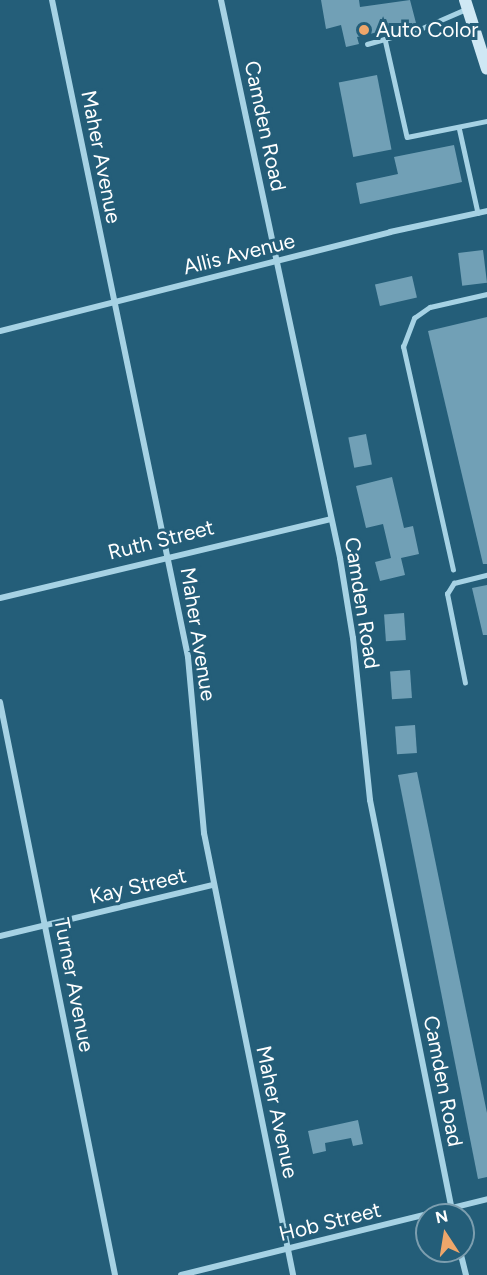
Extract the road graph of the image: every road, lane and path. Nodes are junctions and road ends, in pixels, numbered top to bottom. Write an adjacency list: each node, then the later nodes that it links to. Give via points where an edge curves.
1 (52, 0): 13 (street, Maher Avenue)
2 (221, 0): 11 (street, Camden Road)
3 (466, 4): 4 (lane, via 420,29); 6 (street)
4 (385, 39): 5 (lane); 8 (lane, via 407,137)
5 (367, 44)
6 (487, 69)
7 (487, 121): 8 (lane)
8 (459, 127): 10 (lane)
9 (487, 211): 10 (street, Allis Avenue)
10 (478, 213): 11 (street, Allis Avenue)
11 (276, 263): 13 (street, Allis Avenue); 15 (street, Camden Road)
12 (487, 294): 17 (lane, via 430,307 414,318 404,347)
13 (114, 303): 14 (street, Allis Avenue); 16 (street, Maher Avenue)
14 (0, 331)
15 (331, 519): 16 (street, Ruth Street); 25 (street, Camden Road, via 353,638 371,809)
16 (169, 555): 19 (street, Ruth Street); 22 (street, Maher Avenue, via 188,657 198,790)
17 (453, 570)
18 (487, 575): 20 (lane, via 453,583 447,594)
19 (0, 597)
20 (465, 683)
21 (0, 702): 23 (street, Turner Avenue)
22 (213, 885): 23 (street, Kay Street); 27 (street, Maher Avenue)
23 (45, 925): 24 (street, Kay Street); 28 (street, Turner Avenue)
24 (0, 936)
25 (450, 1203)
26 (415, 1219): 27 (street, Hob Street)
27 (286, 1249): 29 (street, Hob Street); 30 (street, Maher Avenue)
28 (115, 1275)
29 (181, 1275)
30 (293, 1275)

